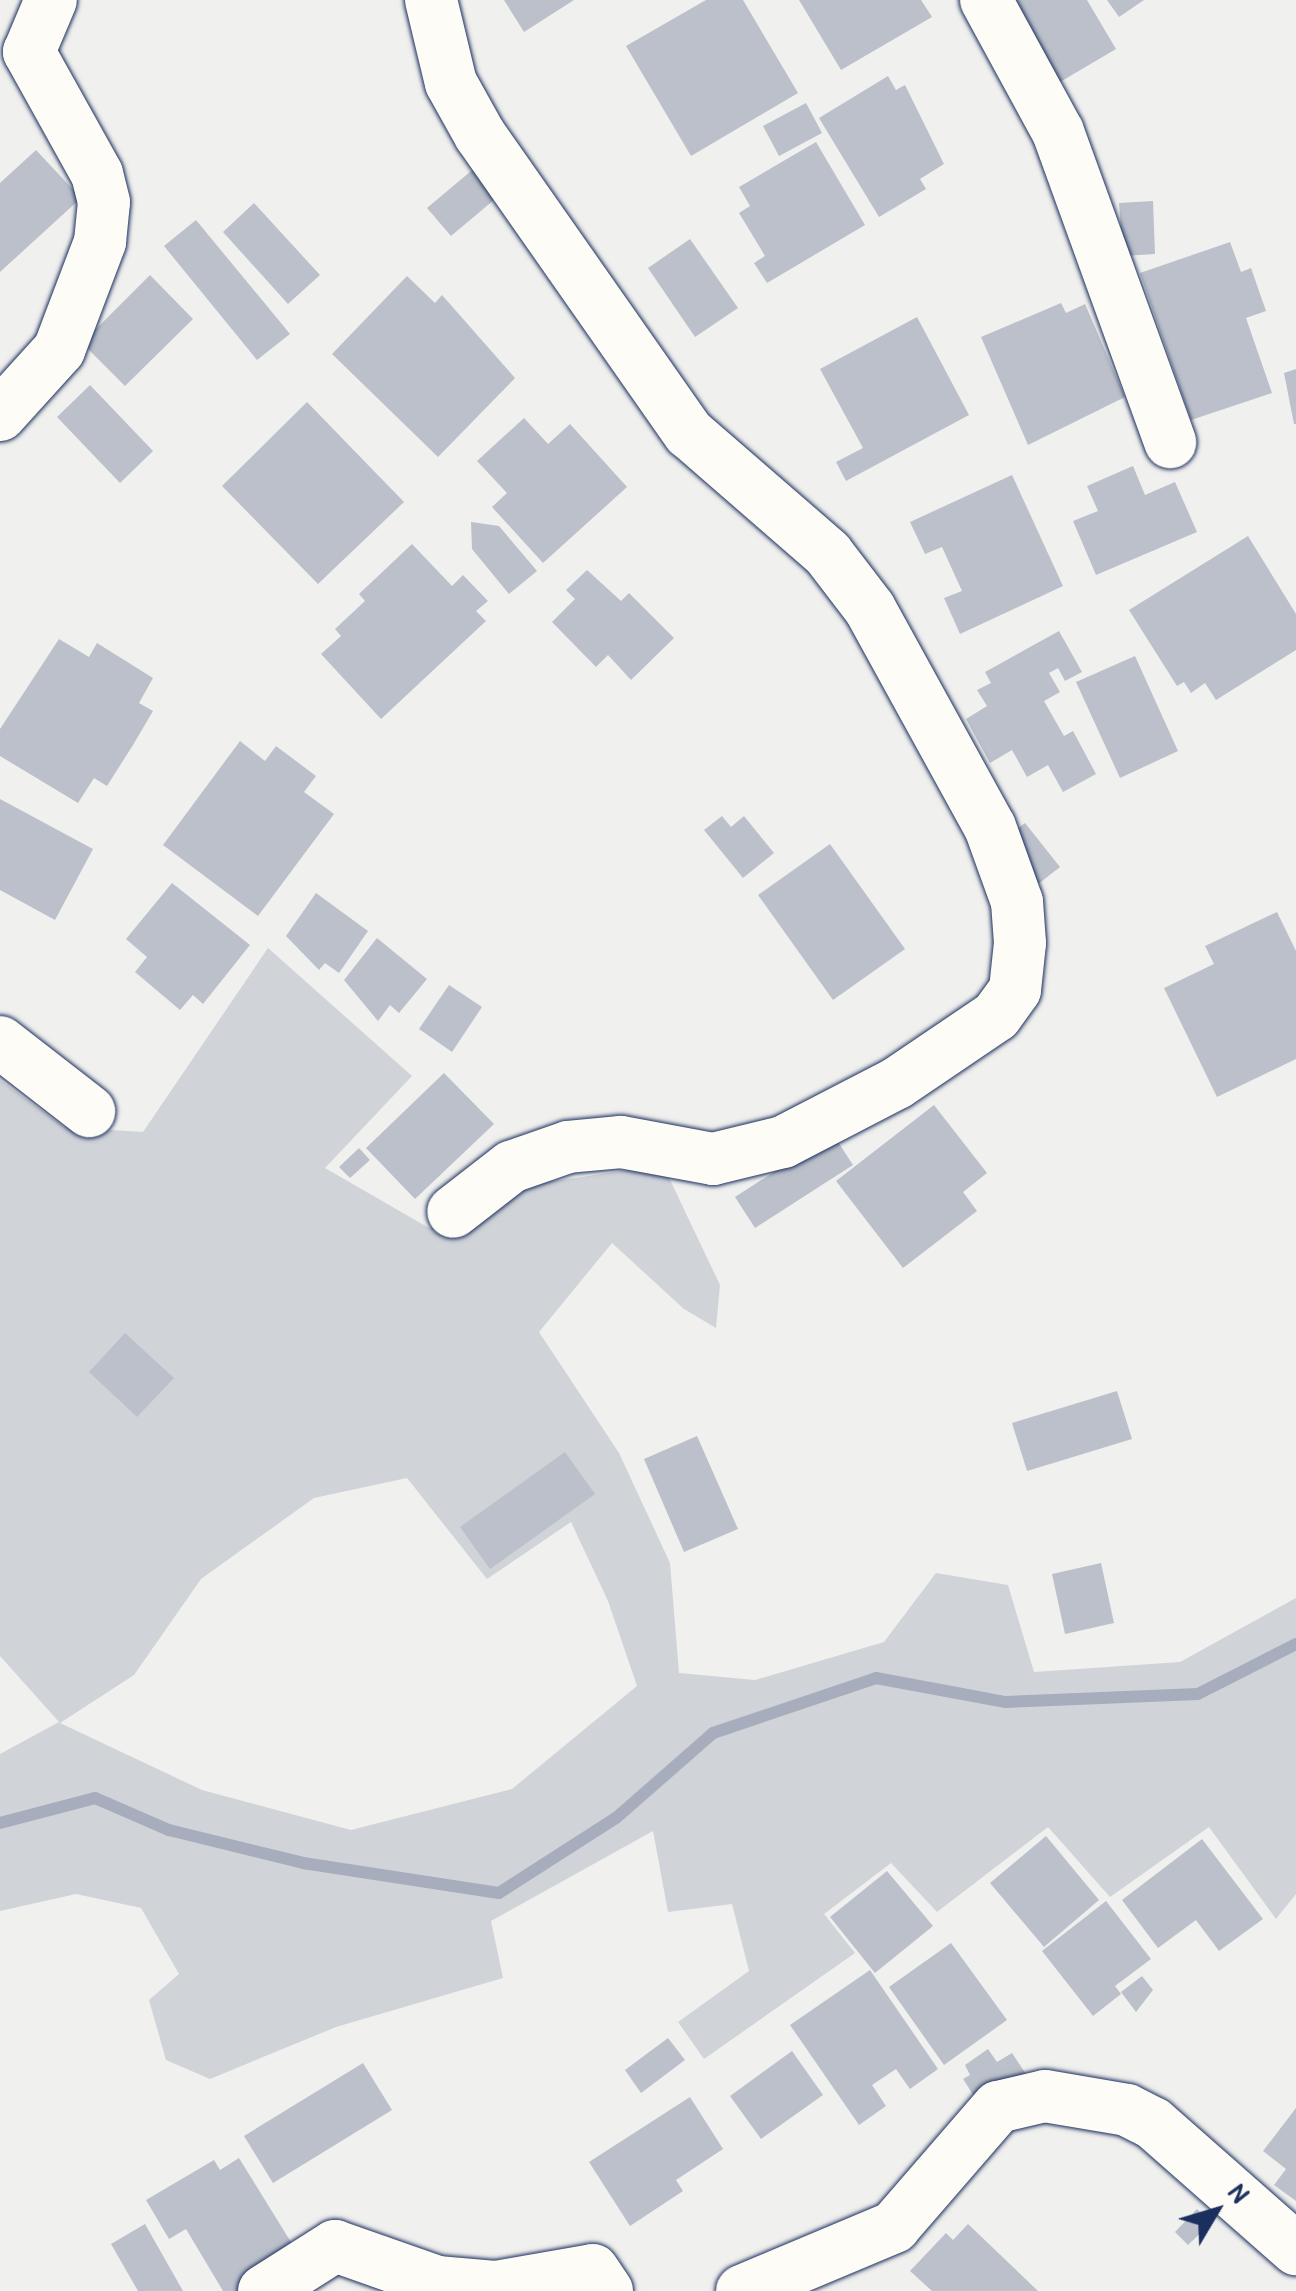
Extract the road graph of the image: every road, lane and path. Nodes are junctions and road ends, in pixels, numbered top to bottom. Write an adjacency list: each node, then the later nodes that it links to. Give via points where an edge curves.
1 (431, 0): 8 (street, via 451,82 480,134 689,433 828,554 870,610 990,827 1017,902 1020,943 1015,990 996,1016 897,1083 784,1142 713,1159 621,1142 568,1147 512,1167)
2 (986, 0): 5 (street, via 1058,132)
3 (27, 35): 4 (street, via 34,68 96,174 104,202 92,270 59,350)
4 (0, 415)
5 (1170, 442)
6 (0, 1042): 7 (street)
7 (89, 1111)
8 (454, 1212)
9 (1296, 2249): 12 (street, via 1154,2123 1128,2110 1046,2096 998,2107 894,2228)
10 (264, 2291): 11 (street, via 335,2246 437,2282 495,2286 593,2270)
11 (606, 2291)
12 (742, 2291)

